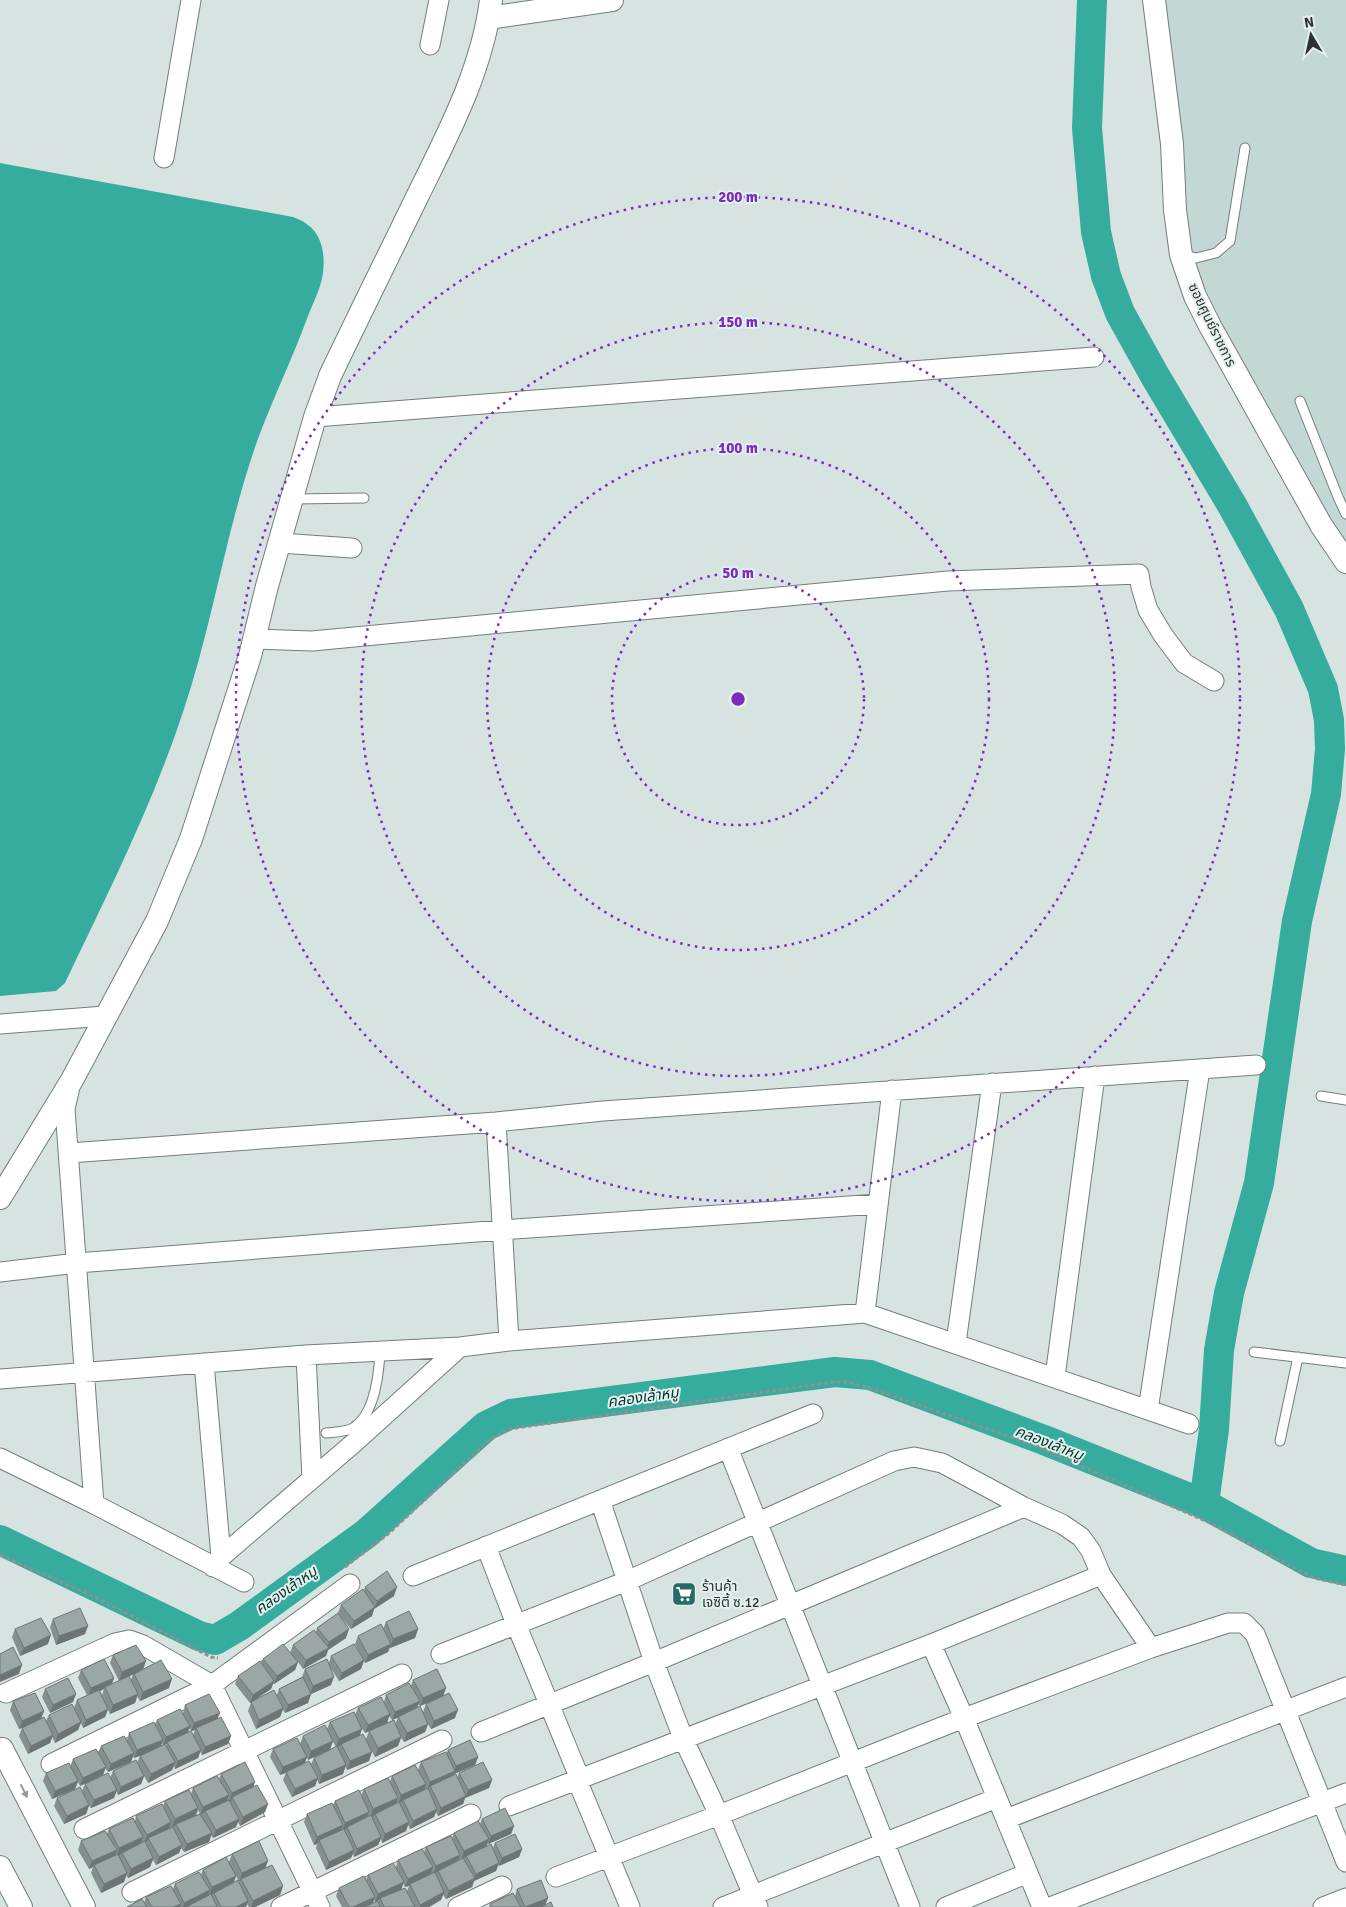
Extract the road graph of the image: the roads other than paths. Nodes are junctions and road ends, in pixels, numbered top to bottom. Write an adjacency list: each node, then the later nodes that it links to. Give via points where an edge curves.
1 (191, 0): 8 (street)
2 (439, 0): 6 (street)
3 (612, 0): 5 (street)
4 (1154, 0): 9 (street, ซอยศูนย์ราชการ, via 1172,144)
5 (489, 9): 12 (street, via 477,63 458,112 330,376)
6 (430, 46)
7 (1245, 148): 9 (lane, via 1230,241 1216,254 1196,258)
8 (164, 158)
9 (1181, 255): 18 (street, ซอยศูนย์ราชการ, via 1195,296 1210,326 1321,525)
10 (1094, 358): 12 (street)
11 (1300, 401): 15 (lane)
12 (315, 417): 14 (street)
13 (364, 498): 14 (lane)
14 (292, 499): 16 (street)
15 (1346, 514)
16 (280, 543): 17 (street); 19 (street)
17 (352, 548)
18 (1346, 562)
19 (254, 639): 20 (street, via 312,641 948,581 1139,574 1148,610 1163,635 1184,663); 21 (street, via 191,839 157,921)
20 (1214, 681)
21 (105, 1016): 22 (street); 26 (street)
22 (0, 1024)
23 (1256, 1065): 24 (street)
24 (1200, 1069): 25 (street); 51 (street)
25 (1094, 1076): 27 (street); 49 (street)
26 (72, 1080): 32 (street, via 65,1109); 33 (street)
27 (992, 1083): 28 (street); 40 (street)
28 (892, 1090): 31 (street); 34 (street)
29 (1321, 1096): 30 (lane)
30 (1346, 1100)
31 (496, 1122): 32 (street); 35 (street)
32 (69, 1153): 36 (street)
33 (0, 1198)
34 (878, 1204): 35 (street); 38 (street)
35 (502, 1230): 36 (street); 39 (street)
36 (77, 1264): 37 (street); 48 (street)
37 (0, 1272)
38 (865, 1313): 39 (street); 40 (street)
39 (510, 1341): 41 (street)
40 (956, 1343): 49 (street)
41 (460, 1347): 42 (street); 58 (street)
42 (380, 1351): 44 (street); 54 (lane, via 376,1388 366,1412 354,1427)
43 (1254, 1352): 45 (lane)
44 (306, 1356): 46 (street); 58 (street)
45 (1298, 1358): 47 (lane); 55 (lane)
46 (204, 1363): 48 (street); 64 (street)
47 (1346, 1364)
48 (85, 1372): 50 (street); 60 (street)
49 (1055, 1377): 51 (street)
50 (0, 1379)
51 (1148, 1410): 53 (street)
52 (813, 1414): 56 (street)
53 (1189, 1424)
54 (326, 1433)
55 (1280, 1441)
56 (728, 1448): 59 (street); 62 (street)
57 (0, 1458): 60 (street)
58 (312, 1479): 64 (street)
59 (600, 1500): 63 (street); 68 (street)
60 (94, 1504): 64 (street)
61 (1024, 1507): 62 (street, via 942,1464 914,1457 894,1461); 65 (street, via 1062,1524 1081,1537); 70 (street)
62 (757, 1523): 68 (street); 70 (street)
63 (486, 1546): 67 (street); 71 (street)
64 (217, 1562): 69 (street)
65 (1101, 1575): 72 (street); 73 (street)
66 (346, 1576): 77 (street)
67 (413, 1576)
68 (627, 1581): 71 (street); 75 (street)
69 (244, 1582)
70 (790, 1605): 75 (street); 78 (street)
71 (516, 1624): 74 (street); 81 (street)
72 (931, 1644): 78 (street); 83 (street)
73 (1150, 1648): 82 (street, via 1228,1623 1244,1623 1255,1634); 83 (street)
74 (441, 1654)
75 (654, 1662): 81 (street); 85 (street)
76 (402, 1674): 88 (street)
77 (212, 1685): 80 (street, via 129,1640 115,1643); 88 (street); 90 (street)
78 (821, 1686): 85 (street); 89 (street)
79 (1346, 1687): 82 (street)
80 (6, 1693)
81 (550, 1704): 84 (street); 91 (street)
82 (1286, 1711): 94 (street); 99 (street)
83 (964, 1718): 89 (street); 93 (street)
84 (481, 1732)
85 (683, 1738): 91 (street); 97 (street)
86 (442, 1740): 98 (street)
87 (0, 1749): 113 (street, one-way to 113)
88 (244, 1750): 98 (street); 100 (street)
89 (852, 1763): 97 (street); 101 (street)
90 (50, 1764)
91 (578, 1779): 95 (street); 102 (street)
92 (1346, 1793): 94 (street)
93 (997, 1798): 99 (street); 101 (street)
94 (1322, 1802): 103 (street); 121 (street)
95 (510, 1806)
96 (471, 1814): 110 (street)
97 (719, 1815): 102 (street); 111 (street)
98 (278, 1820): 108 (street); 110 (street)
99 (1006, 1820): 105 (street)
100 (84, 1829)
101 (884, 1843): 111 (street); 118 (street)
102 (610, 1856): 106 (street); 116 (street)
103 (1346, 1862)
104 (0, 1868): 112 (street)
105 (1028, 1873): 119 (street); 120 (street)
106 (556, 1877)
107 (502, 1886): 115 (street)
108 (132, 1892)
109 (1346, 1898): 122 (street)
110 (316, 1900): 114 (street)
111 (756, 1901): 117 (street)
112 (21, 1907)
113 (84, 1907)
114 (281, 1907)
115 (458, 1907)
116 (630, 1907)
117 (723, 1907)
118 (910, 1907)
119 (946, 1907)
120 (1042, 1907)
121 (1050, 1907)
122 (1323, 1907)

